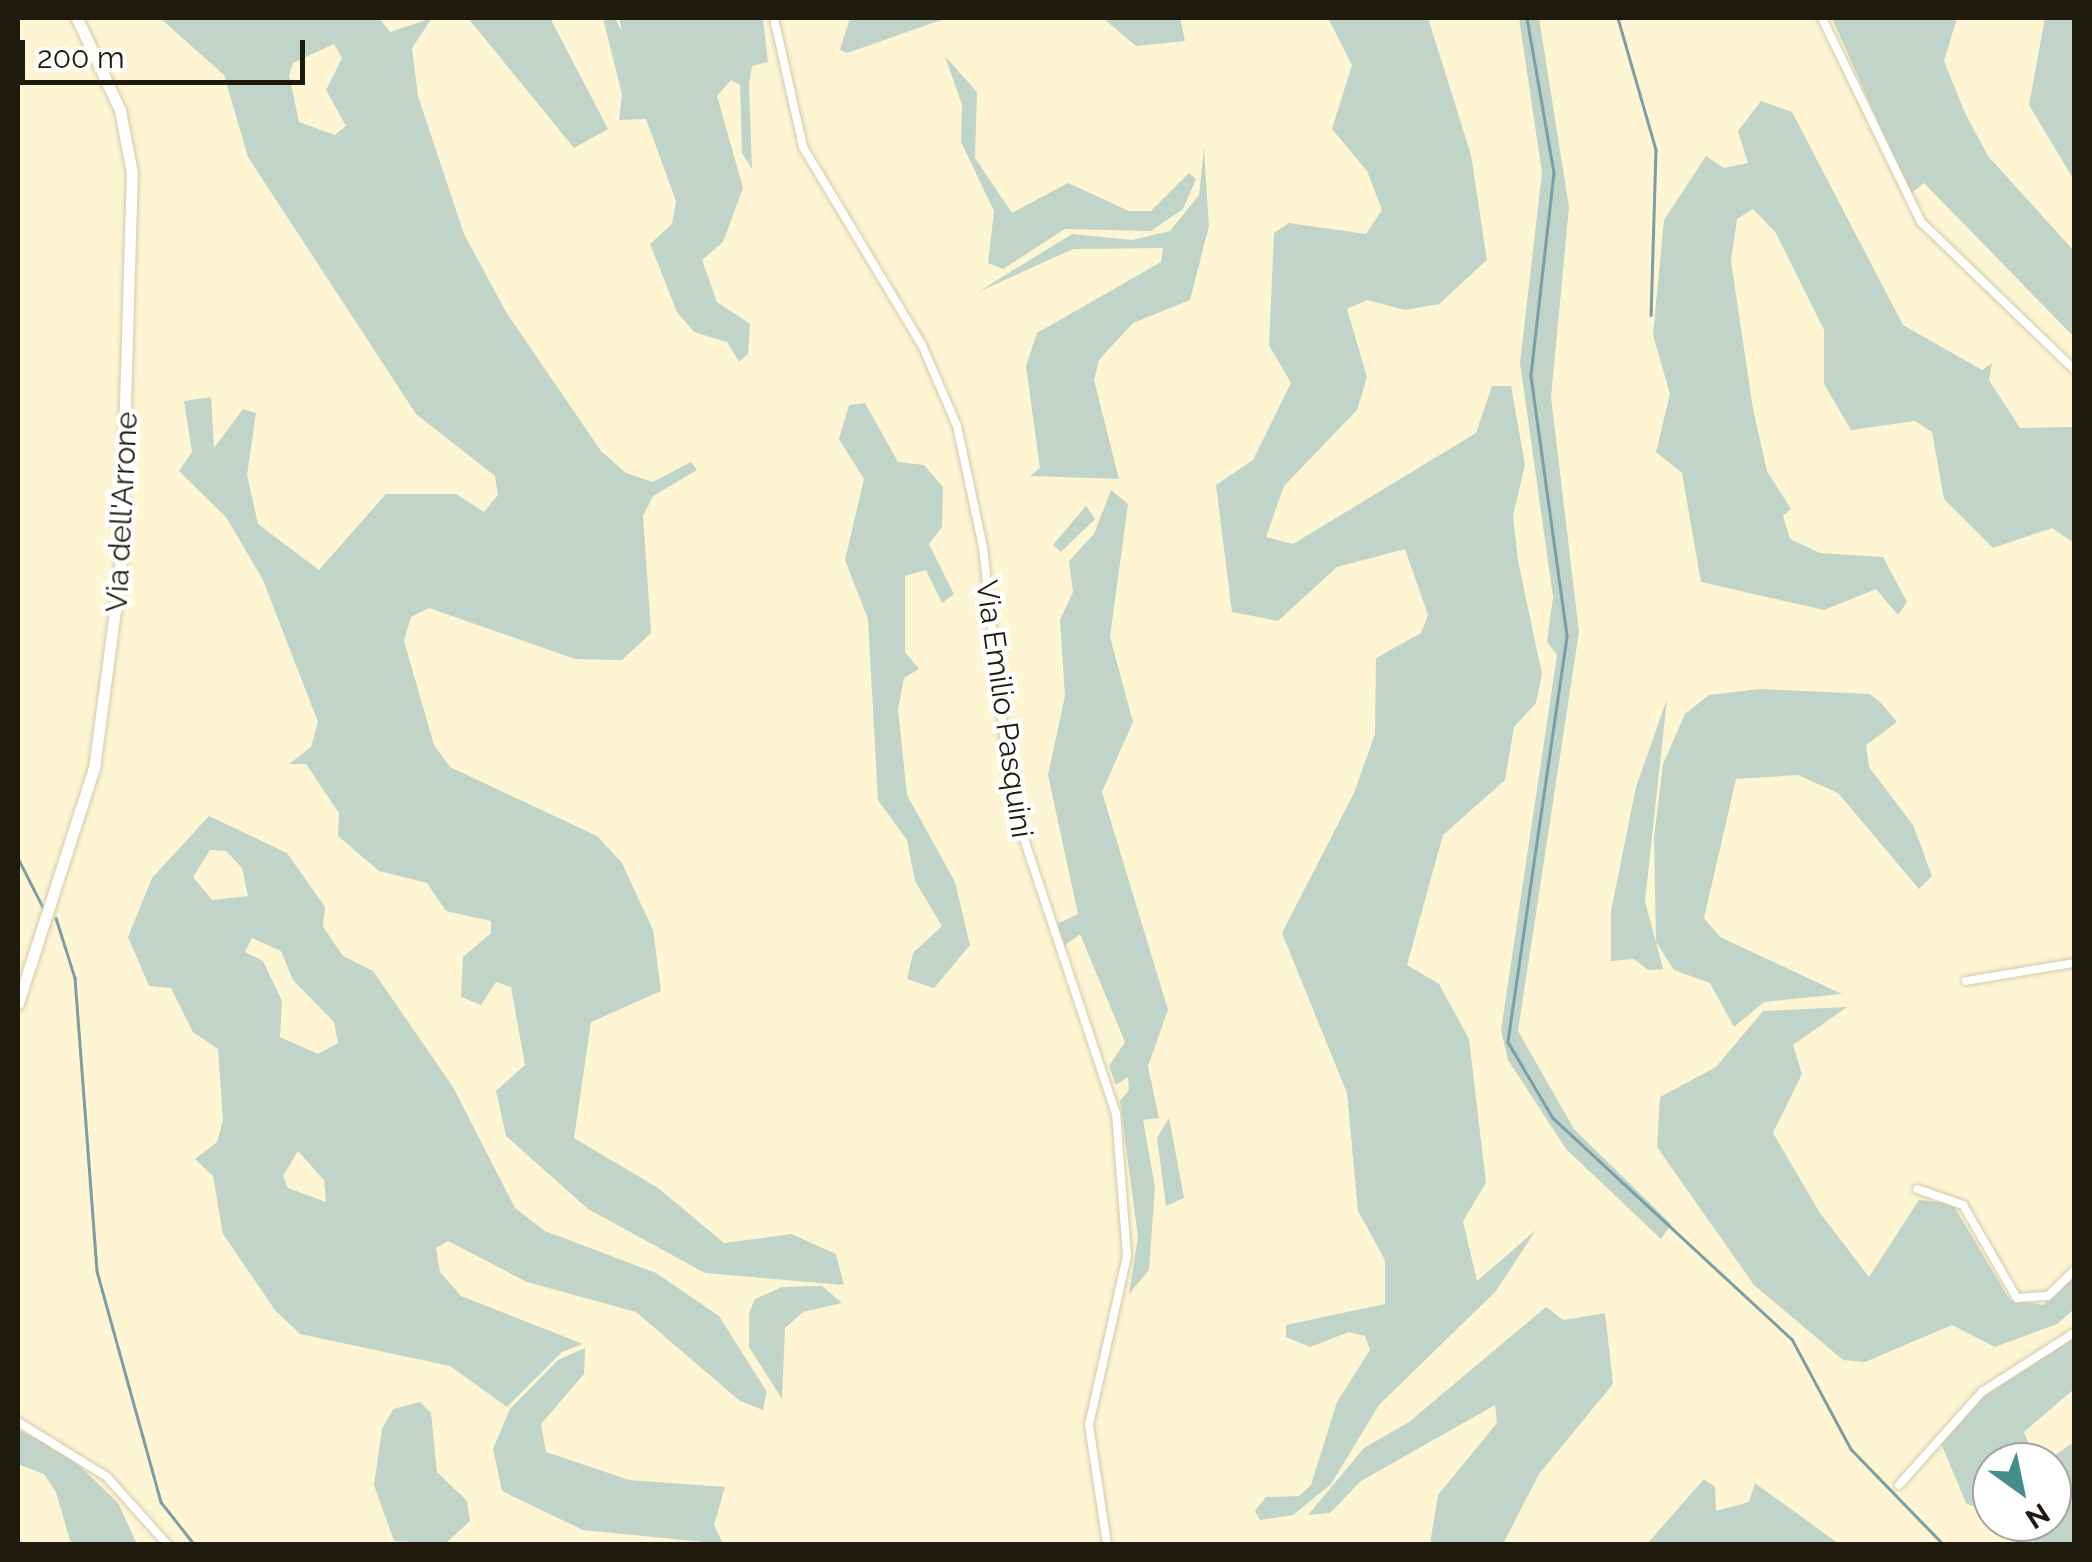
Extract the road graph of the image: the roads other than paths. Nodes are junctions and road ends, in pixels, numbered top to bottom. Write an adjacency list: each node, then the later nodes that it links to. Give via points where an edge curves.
1 (77, 18): 7 (street, Via dell'Arrone, via 128,140 132,326 110,688 53,902)
2 (774, 18): 14 (street, Via Emilio Pasquini, via 803,147 922,344 957,426 983,547 1011,800 1116,1113 1127,1256 1089,1425)
3 (1822, 18): 4 (street, via 1921,222)
4 (2074, 369)
5 (2074, 963): 6 (street)
6 (1966, 981)
7 (18, 1003)
8 (1917, 1189): 9 (street, via 1962,1205 2017,1298 2048,1296)
9 (2074, 1272)
10 (2074, 1333): 12 (street, via 1982,1392)
11 (18, 1422): 13 (street, via 107,1476)
12 (1899, 1486)
13 (167, 1544)
14 (1108, 1544)

